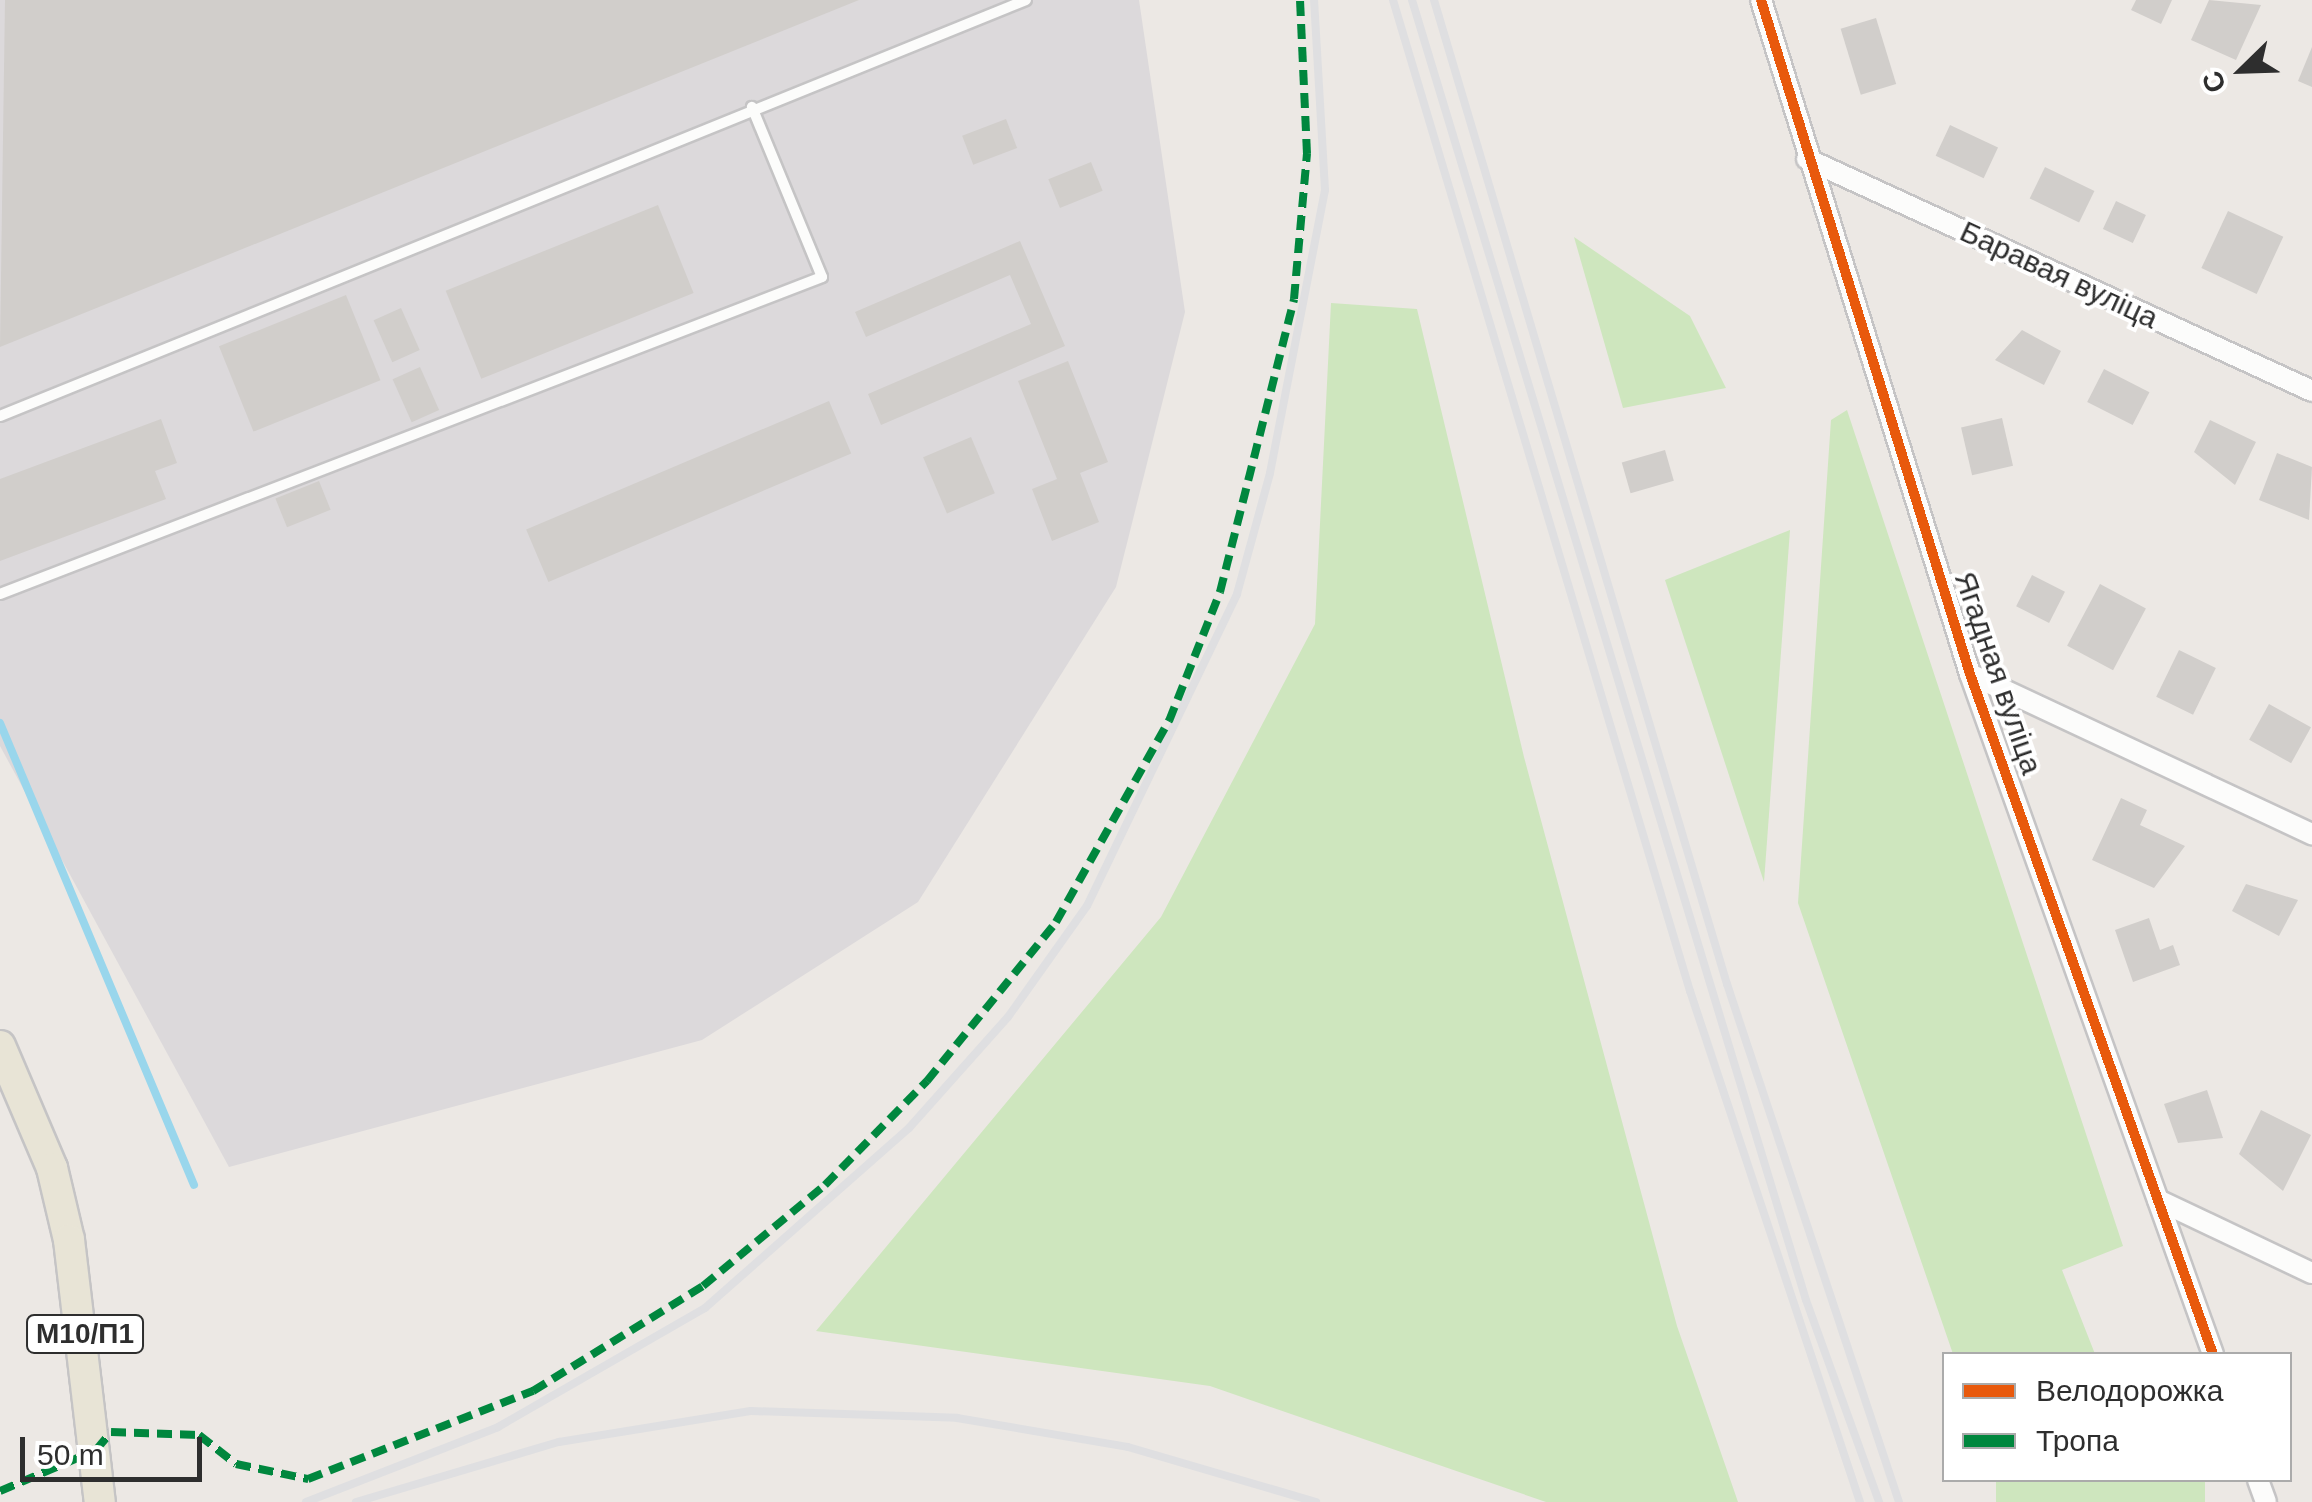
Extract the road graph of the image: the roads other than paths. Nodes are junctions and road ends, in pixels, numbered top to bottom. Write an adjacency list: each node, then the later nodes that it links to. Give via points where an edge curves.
1 (1026, 0): 3 (lane)
2 (1761, 0): 4 (street, Ягадная вуліца)
3 (752, 107): 6 (lane); 7 (lane, via 822,276)
4 (1807, 160): 5 (street, Баравая вуліца); 8 (street, Ягадная вуліца)
5 (2312, 391)
6 (0, 416)
7 (0, 594)
8 (1970, 674): 9 (street); 11 (street, Ягадная вуліца)
9 (2312, 834)
10 (0, 1046): 14 (main road, М10/П1, via 52,1168 69,1240)
11 (2158, 1200): 12 (street); 13 (street, Ягадная вуліца)
12 (2312, 1273)
13 (2213, 1352)
14 (100, 1502)

